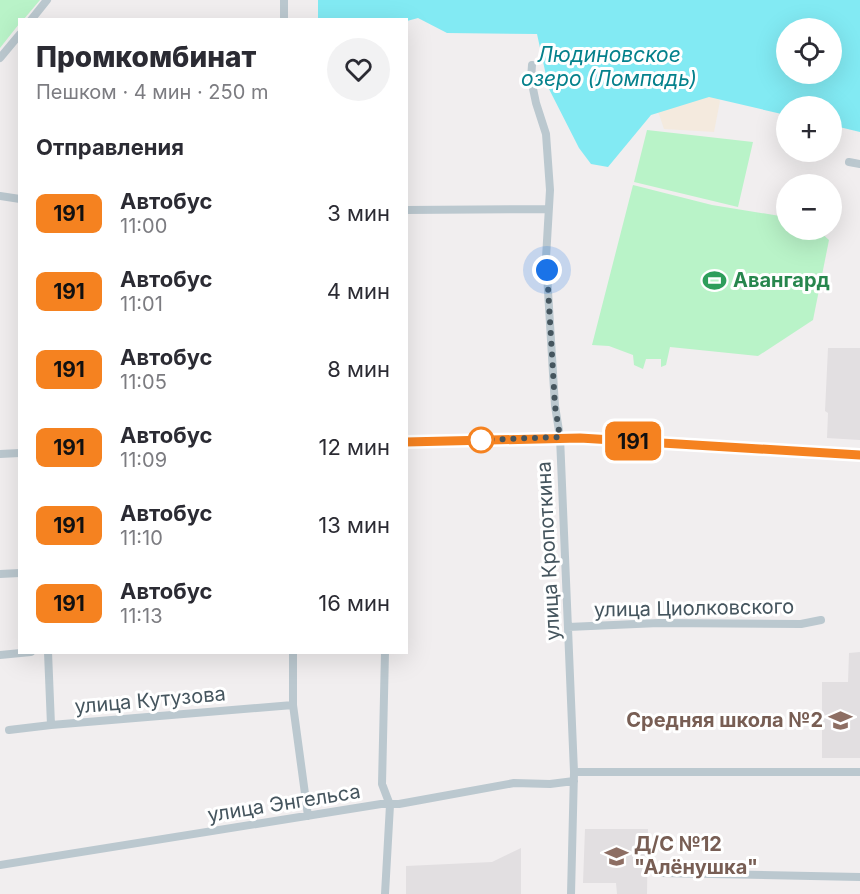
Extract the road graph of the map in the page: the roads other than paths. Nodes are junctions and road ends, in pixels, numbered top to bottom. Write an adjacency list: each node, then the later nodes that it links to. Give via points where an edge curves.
1 (47, 0): 3 (street)
2 (284, 0): 4 (street)
3 (34, 18)
4 (284, 18)
5 (18, 36): 6 (street)
6 (0, 58)
7 (532, 65): 12 (street, улица Кропоткина, via 533,87 546,134)
8 (849, 162): 9 (street)
9 (860, 164)
10 (0, 196): 11 (street)
11 (18, 199)
12 (548, 209): 13 (street); 14 (street, улица Кропоткина, via 547,270)
13 (408, 210)
14 (560, 437): 15 (street); 18 (street); 22 (street, улица Кропоткина)
15 (408, 442)
16 (18, 453): 17 (street)
17 (0, 454)
18 (860, 455)
19 (18, 573): 20 (street)
20 (0, 574)
21 (821, 620): 22 (street, улица Циолковского, via 801,624)
22 (568, 627): 31 (street, улица Кропоткина)
23 (18, 653): 27 (street)
24 (48, 654): 29 (street)
25 (293, 654): 28 (street)
26 (385, 654): 34 (street, via 382,784)
27 (0, 655)
28 (293, 705): 29 (street, улица Кутузова); 35 (street)
29 (51, 725): 30 (street, улица Кутузова)
30 (9, 730)
31 (574, 772): 32 (street); 33 (street, улица Кропоткина)
32 (860, 772)
33 (574, 781): 34 (street, улица Энгельса, via 514,783); 40 (street, улица Кропоткина)
34 (390, 805): 35 (street, улица Энгельса); 39 (street)
35 (308, 816): 36 (street, улица Энгельса)
36 (0, 865)
37 (660, 873): 38 (street)
38 (860, 877)
39 (385, 894)
40 (571, 894)

